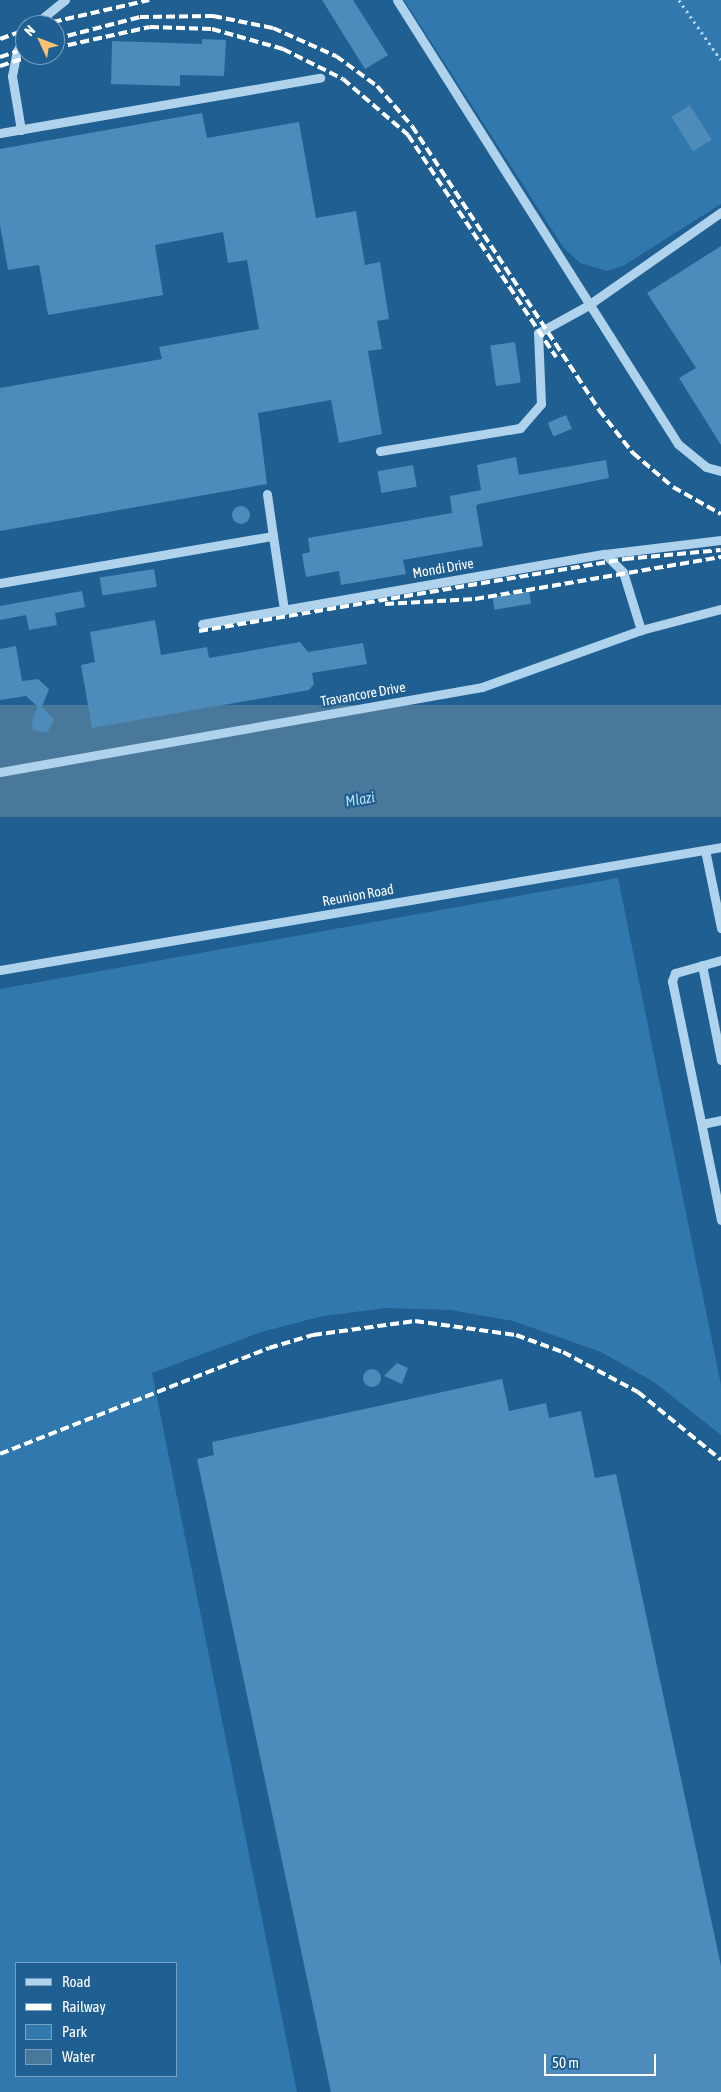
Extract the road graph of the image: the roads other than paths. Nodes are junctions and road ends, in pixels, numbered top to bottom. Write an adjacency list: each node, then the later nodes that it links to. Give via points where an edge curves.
1 (65, 0): 3 (street)
2 (397, 0): 9 (street)
3 (46, 15)
4 (15, 57): 6 (street, via 12,76)
5 (320, 78): 6 (street)
6 (21, 130): 7 (street)
7 (0, 133)
8 (721, 212): 9 (street)
9 (588, 306): 10 (street, via 538,334 541,404 520,428); 11 (street, via 678,444 699,463)
10 (380, 451)
11 (721, 471)
12 (267, 494): 13 (street)
13 (273, 536): 16 (street); 18 (street)
14 (721, 540): 15 (street, Mondi Drive)
15 (605, 554): 18 (street, Mondi Drive); 20 (street, via 622,572)
16 (0, 584)
17 (721, 609): 20 (street, Travancore Drive)
18 (284, 610): 19 (street, Mondi Drive)
19 (202, 624)
20 (641, 630): 21 (street, Travancore Drive, via 482,687)
21 (0, 772)
22 (721, 847): 23 (street, Reunion Road)
23 (705, 850): 24 (street); 27 (street, Reunion Road)
24 (721, 928)
25 (721, 960): 26 (street)
26 (702, 965): 28 (street); 30 (street, via 675,973 672,981)
27 (0, 970)
28 (721, 1060)
29 (721, 1120): 30 (street)
30 (702, 1124): 31 (street)
31 (721, 1220)

